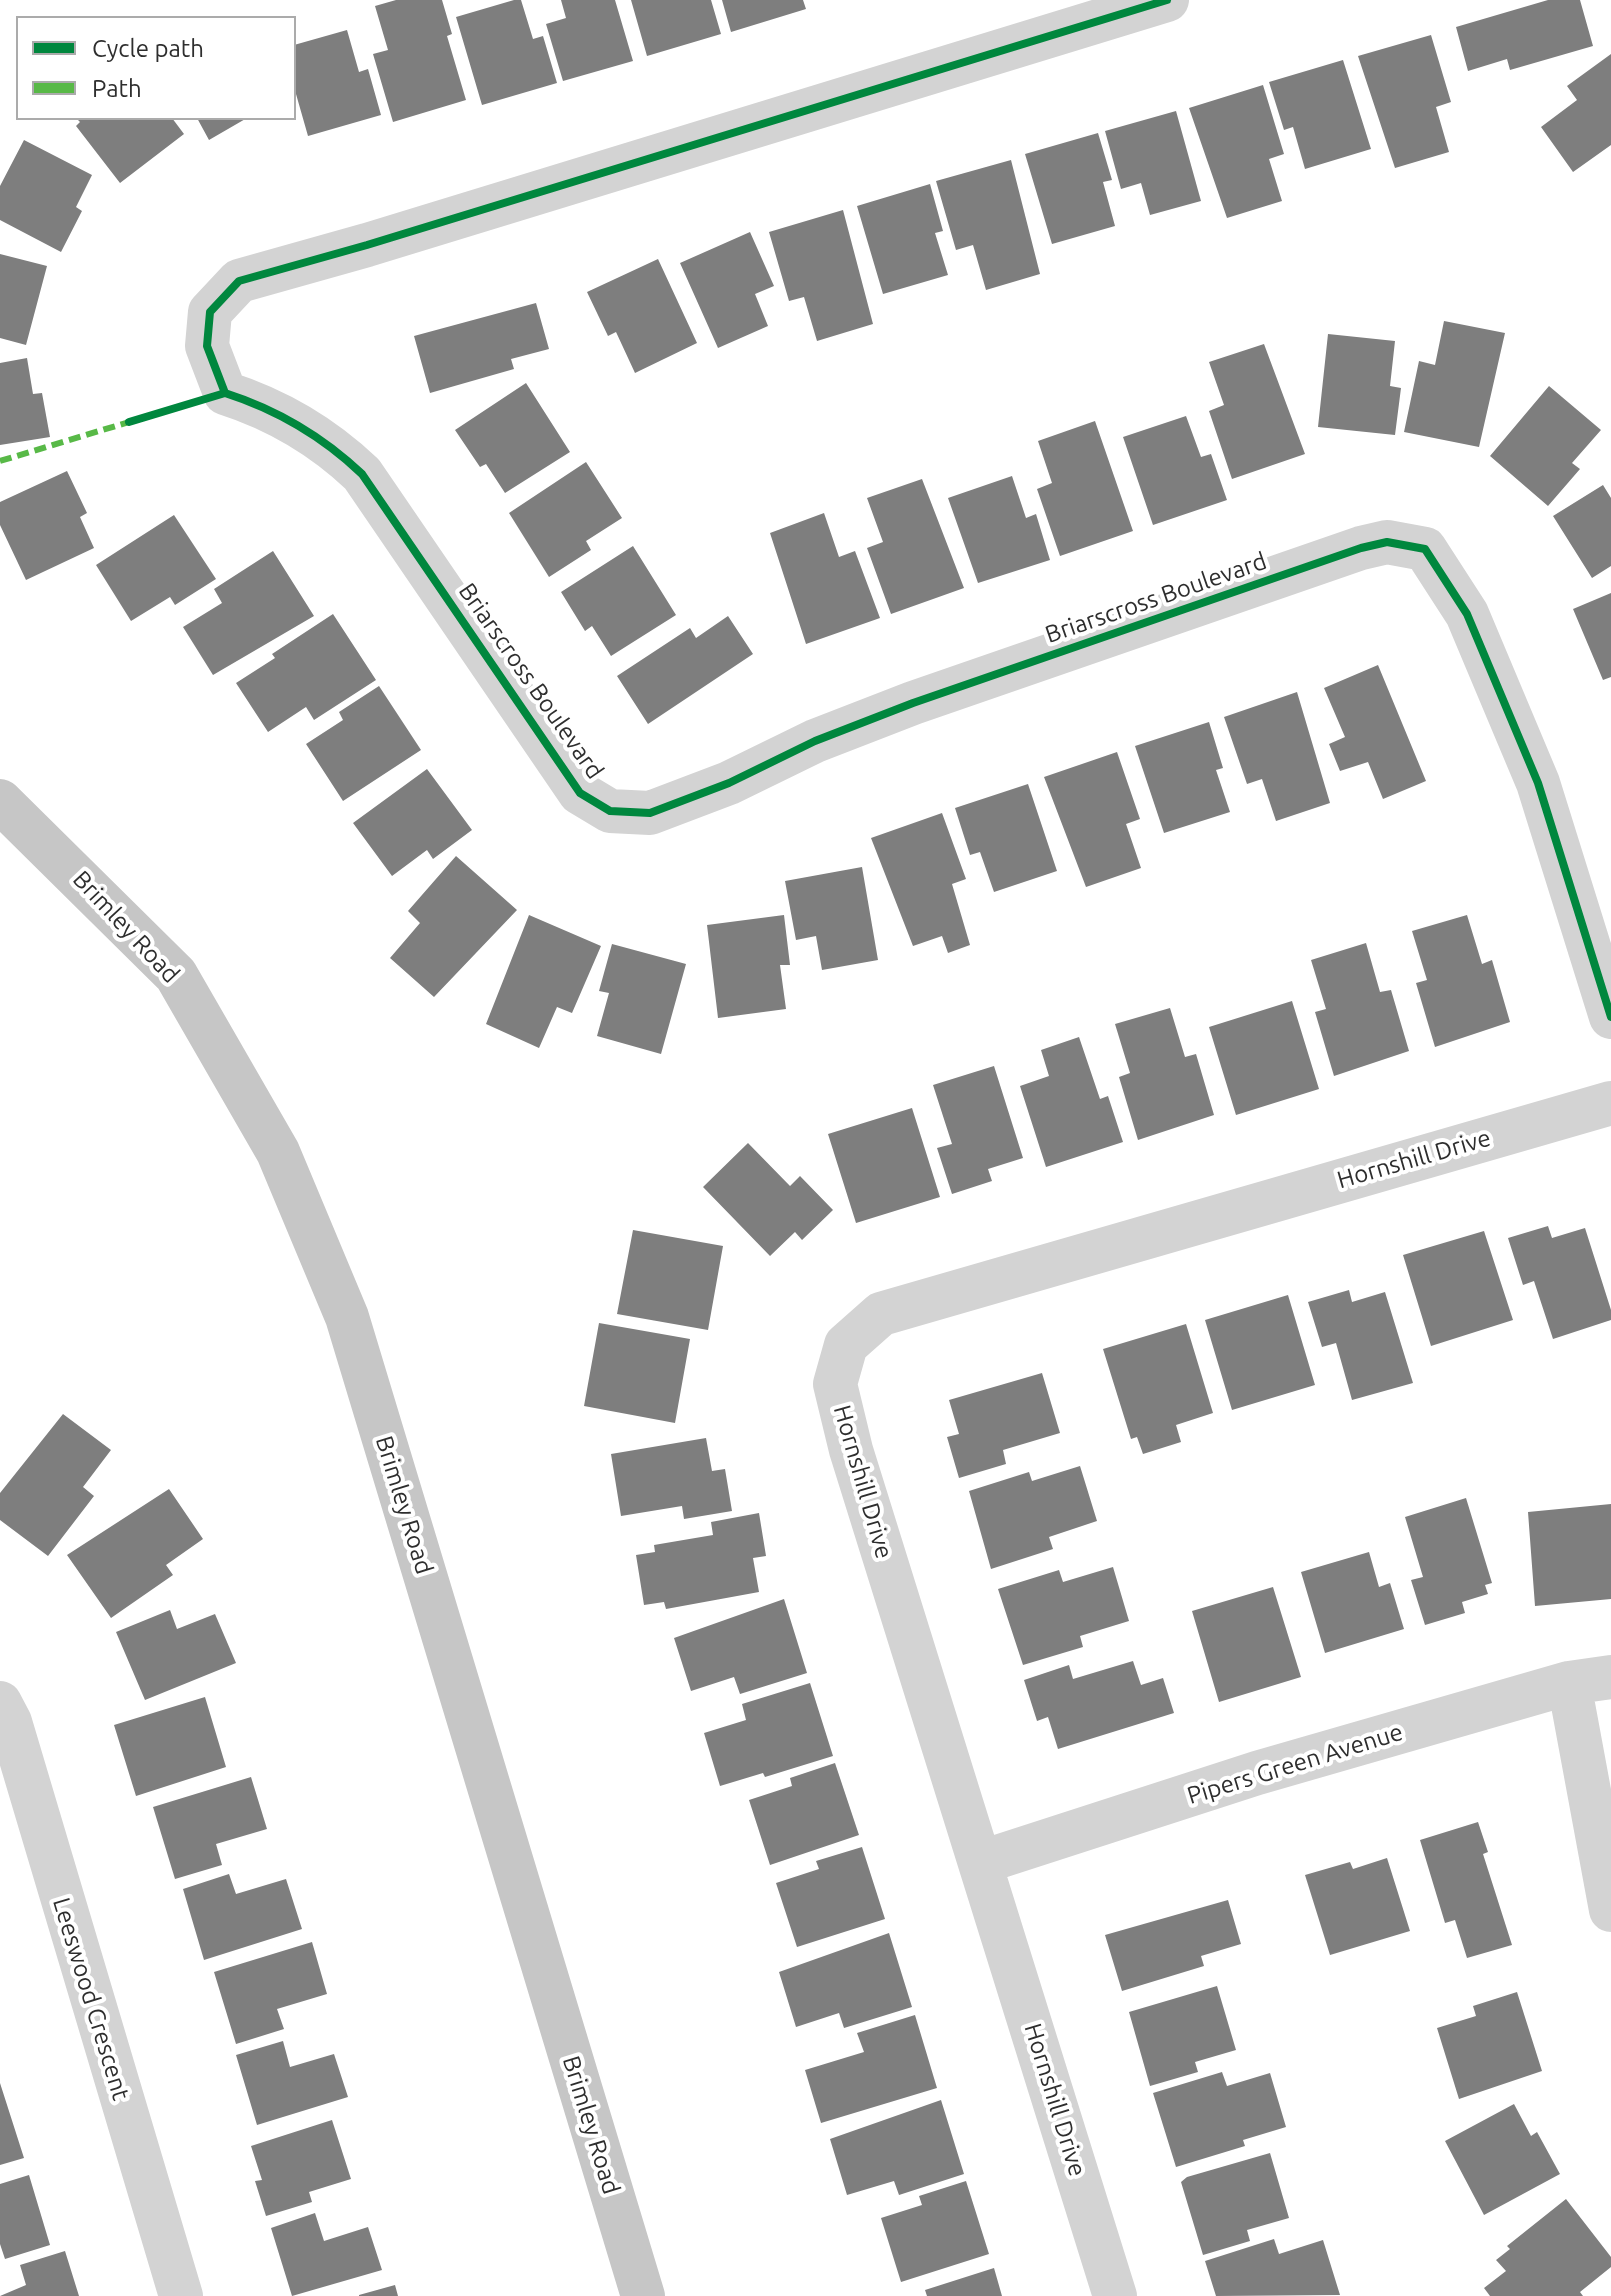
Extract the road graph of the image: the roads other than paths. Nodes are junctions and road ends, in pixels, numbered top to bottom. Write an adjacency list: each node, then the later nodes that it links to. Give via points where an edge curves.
1 (1167, 0): 3 (street, Briarscross Boulevard, via 239,281 210,312 207,346 225,393 267,407 332,446 362,474 580,793 610,811 650,813 913,703 1361,548 1387,542 1425,549 1467,614 1532,768)
2 (0, 801): 10 (main road, Brimley Road, via 176,975 278,1152 347,1317)
3 (1611, 1017)
4 (1611, 1103): 7 (street, Hornshill Drive, via 881,1314 846,1345 835,1384 851,1450)
5 (1590, 1680): 7 (street, Pipers Green Avenue, via 1257,1773); 8 (street)
6 (0, 1703): 9 (street, Leeswood Crescent, via 10,1722)
7 (982, 1862): 11 (street, Hornshill Drive)
8 (1611, 1910)
9 (181, 2296)
10 (643, 2296)
11 (1115, 2296)

